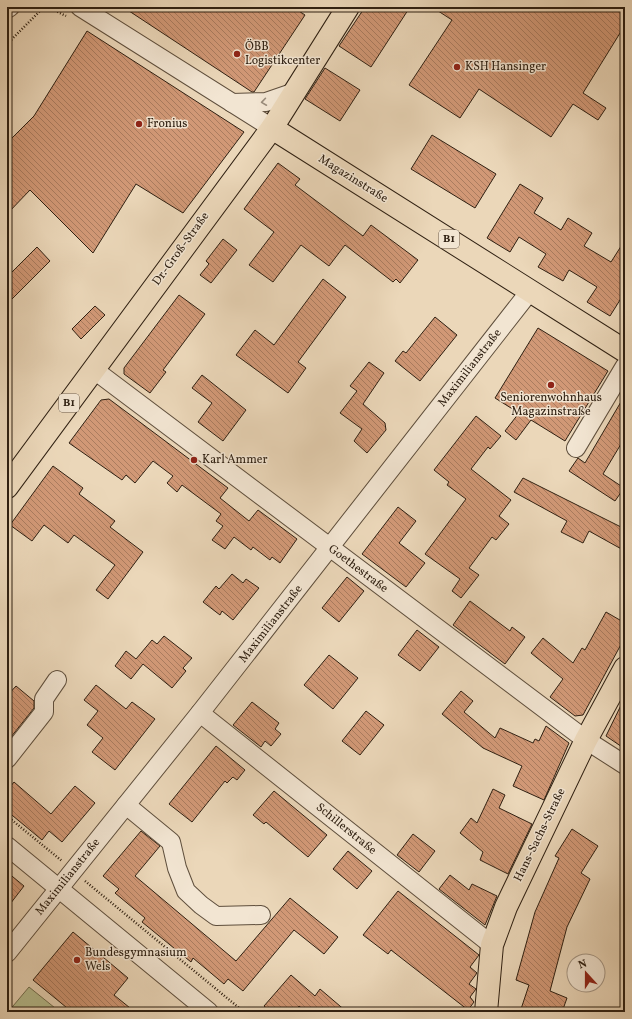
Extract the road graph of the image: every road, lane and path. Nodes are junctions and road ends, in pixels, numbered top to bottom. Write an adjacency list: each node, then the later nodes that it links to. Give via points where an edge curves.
1 (10, 7): 3 (street)
2 (348, 7): 6 (main road, Dr.-Groß-Straße)
3 (7, 9)
4 (76, 12): 5 (path, via 48,7 39,12); 7 (street, Magazinstraße)
5 (7, 44)
6 (294, 92): 7 (street, one-way to 7, via 266,102); 8 (main road, Dr.-Groß-Straße)
7 (232, 103): 8 (street, Magazinstraße)
8 (272, 128): 9 (main road, Magazinstraße / B1); 12 (main road, Dr.-Groß-Straße / B1)
9 (530, 291): 10 (main road, Magazinstraße / B1); 15 (street, Maximilianstraße)
10 (625, 351)
11 (625, 366): 13 (street)
12 (93, 369): 14 (main road, Dr.-Groß-Straße / B1); 15 (street, Goethestraße)
13 (576, 448)
14 (8, 483)
15 (330, 548): 18 (street, Maximilianstraße); 19 (street, Goethestraße)
16 (625, 668): 19 (main road, Hans-Sachs-Straße)
17 (57, 680): 20 (street, via 44,699 44,712)
18 (200, 713): 22 (street, Maximilianstraße); 28 (street, Schillerstraße)
19 (586, 740): 21 (street, Goethestraße); 28 (main road, Hans-Sachs-Straße, via 506,907)
20 (7, 759)
21 (625, 765)
22 (126, 805): 25 (street, Maximilianstraße); 27 (street, via 171,842 186,891 202,905 216,916)
23 (7, 816): 25 (path)
24 (7, 846): 26 (street)
25 (73, 871): 26 (street, Maximilianstraße); 31 (path)
26 (58, 889): 29 (street, Maximilianstraße); 30 (street)
27 (261, 915)
28 (492, 945): 32 (main road, Hans-Sachs-Straße)
29 (7, 953)
30 (209, 1012)
31 (244, 1012)
32 (486, 1012)

